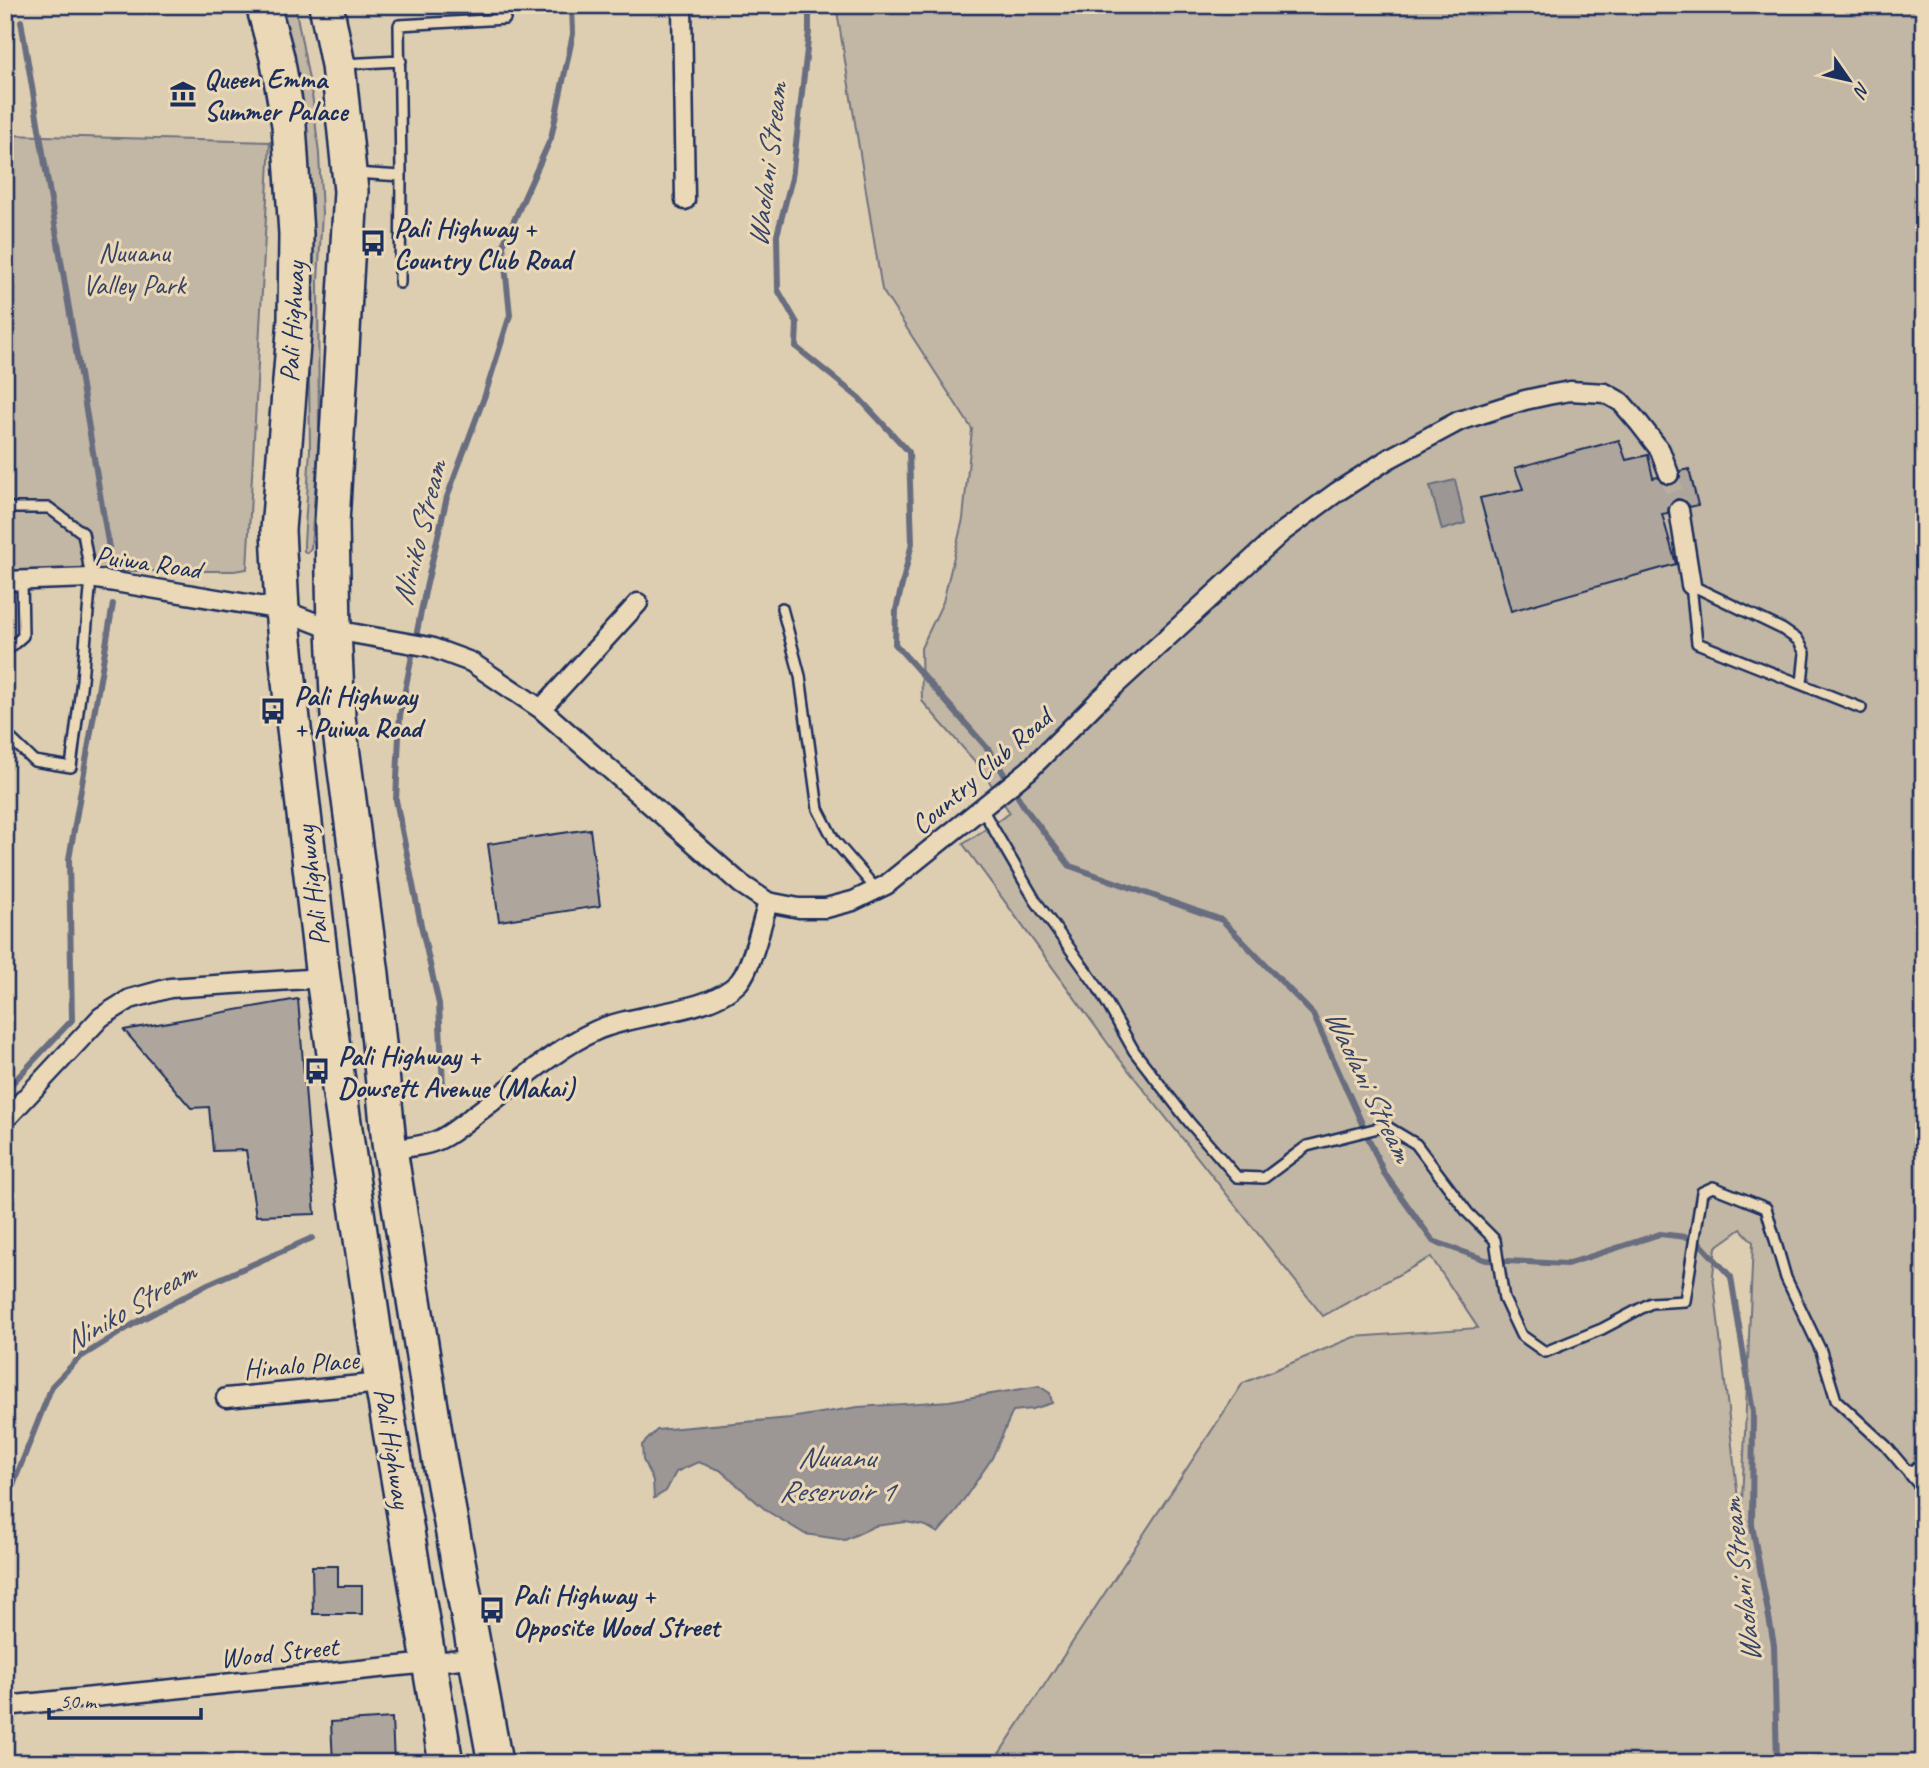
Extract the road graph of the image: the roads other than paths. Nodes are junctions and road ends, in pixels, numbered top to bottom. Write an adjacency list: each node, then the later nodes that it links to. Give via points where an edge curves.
1 (263, 5): 19 (highway, Pali Highway, via 289,125 296,234 295,319 278,530)
2 (326, 5): 6 (highway, Pali Highway)
3 (682, 5): 9 (street)
4 (505, 19): 5 (lane, via 399,24)
5 (401, 61): 6 (lane); 8 (lane)
6 (338, 65): 7 (highway, Pali Highway)
7 (349, 173): 8 (lane); 20 (highway, Pali Highway, via 332,523)
8 (401, 176): 10 (lane)
9 (685, 200)
10 (400, 283)
11 (1669, 474): 26 (street, Country Club Road, via 1648,434 1621,402 1605,393 1548,395 1459,421 1390,458 1281,533)
12 (5, 508): 14 (lane, via 49,508 83,533)
13 (1679, 510): 16 (street)
14 (91, 578): 15 (street, Puiwa Road); 19 (street, Puiwa Road); 25 (lane, via 71,767 34,761)
15 (14, 580): 21 (lane, via 23,636)
16 (1691, 585): 22 (lane, via 1798,640 1805,653); 22 (lane, via 1697,643)
17 (638, 603): 24 (street)
18 (782, 608): 28 (lane, via 800,676 818,810 834,840)
19 (282, 610): 20 (street, Country Club Road); 30 (highway, Pali Highway)
20 (334, 630): 24 (street, Country Club Road, via 430,647 471,662); 27 (highway, Pali Highway, via 338,716)
21 (5, 652)
22 (1802, 683): 23 (lane)
23 (1861, 708)
24 (541, 709): 29 (street, Country Club Road, via 741,884)
25 (5, 733)
26 (988, 804): 28 (street, Country Club Road); 36 (lane, via 1035,900 1099,989 1134,1051 1237,1177 1264,1178 1307,1146 1386,1126 1416,1144 1468,1213 1495,1240 1504,1299 1521,1335 1545,1352 1651,1303 1685,1301 1702,1192 1713,1187 1766,1208 1786,1278 1821,1350 1836,1400)
27 (353, 830): 30 (highway, via 341,852 349,936 344,958); 32 (highway, Pali Highway)
28 (876, 889): 29 (street, Country Club Road, via 826,908)
29 (768, 902): 32 (street, via 748,966 740,981 723,994 709,1002 596,1030 434,1142)
30 (323, 978): 31 (street, via 170,988 130,999 101,1017); 32 (highway, via 345,982 355,993 373,1130); 33 (highway, Pali Highway)
31 (5, 1120)
32 (390, 1146): 38 (highway, Pali Highway)
33 (382, 1383): 34 (street, Hinalo Place); 39 (highway, Pali Highway)
34 (226, 1398)
35 (1924, 1461): 36 (lane)
36 (1909, 1474): 37 (lane)
37 (1924, 1491)
38 (475, 1657): 39 (street, Wood Street); 42 (highway, Pali Highway)
39 (429, 1663): 40 (street, Wood Street); 41 (highway, Pali Highway)
40 (7, 1706)
41 (446, 1763)
42 (495, 1763)

